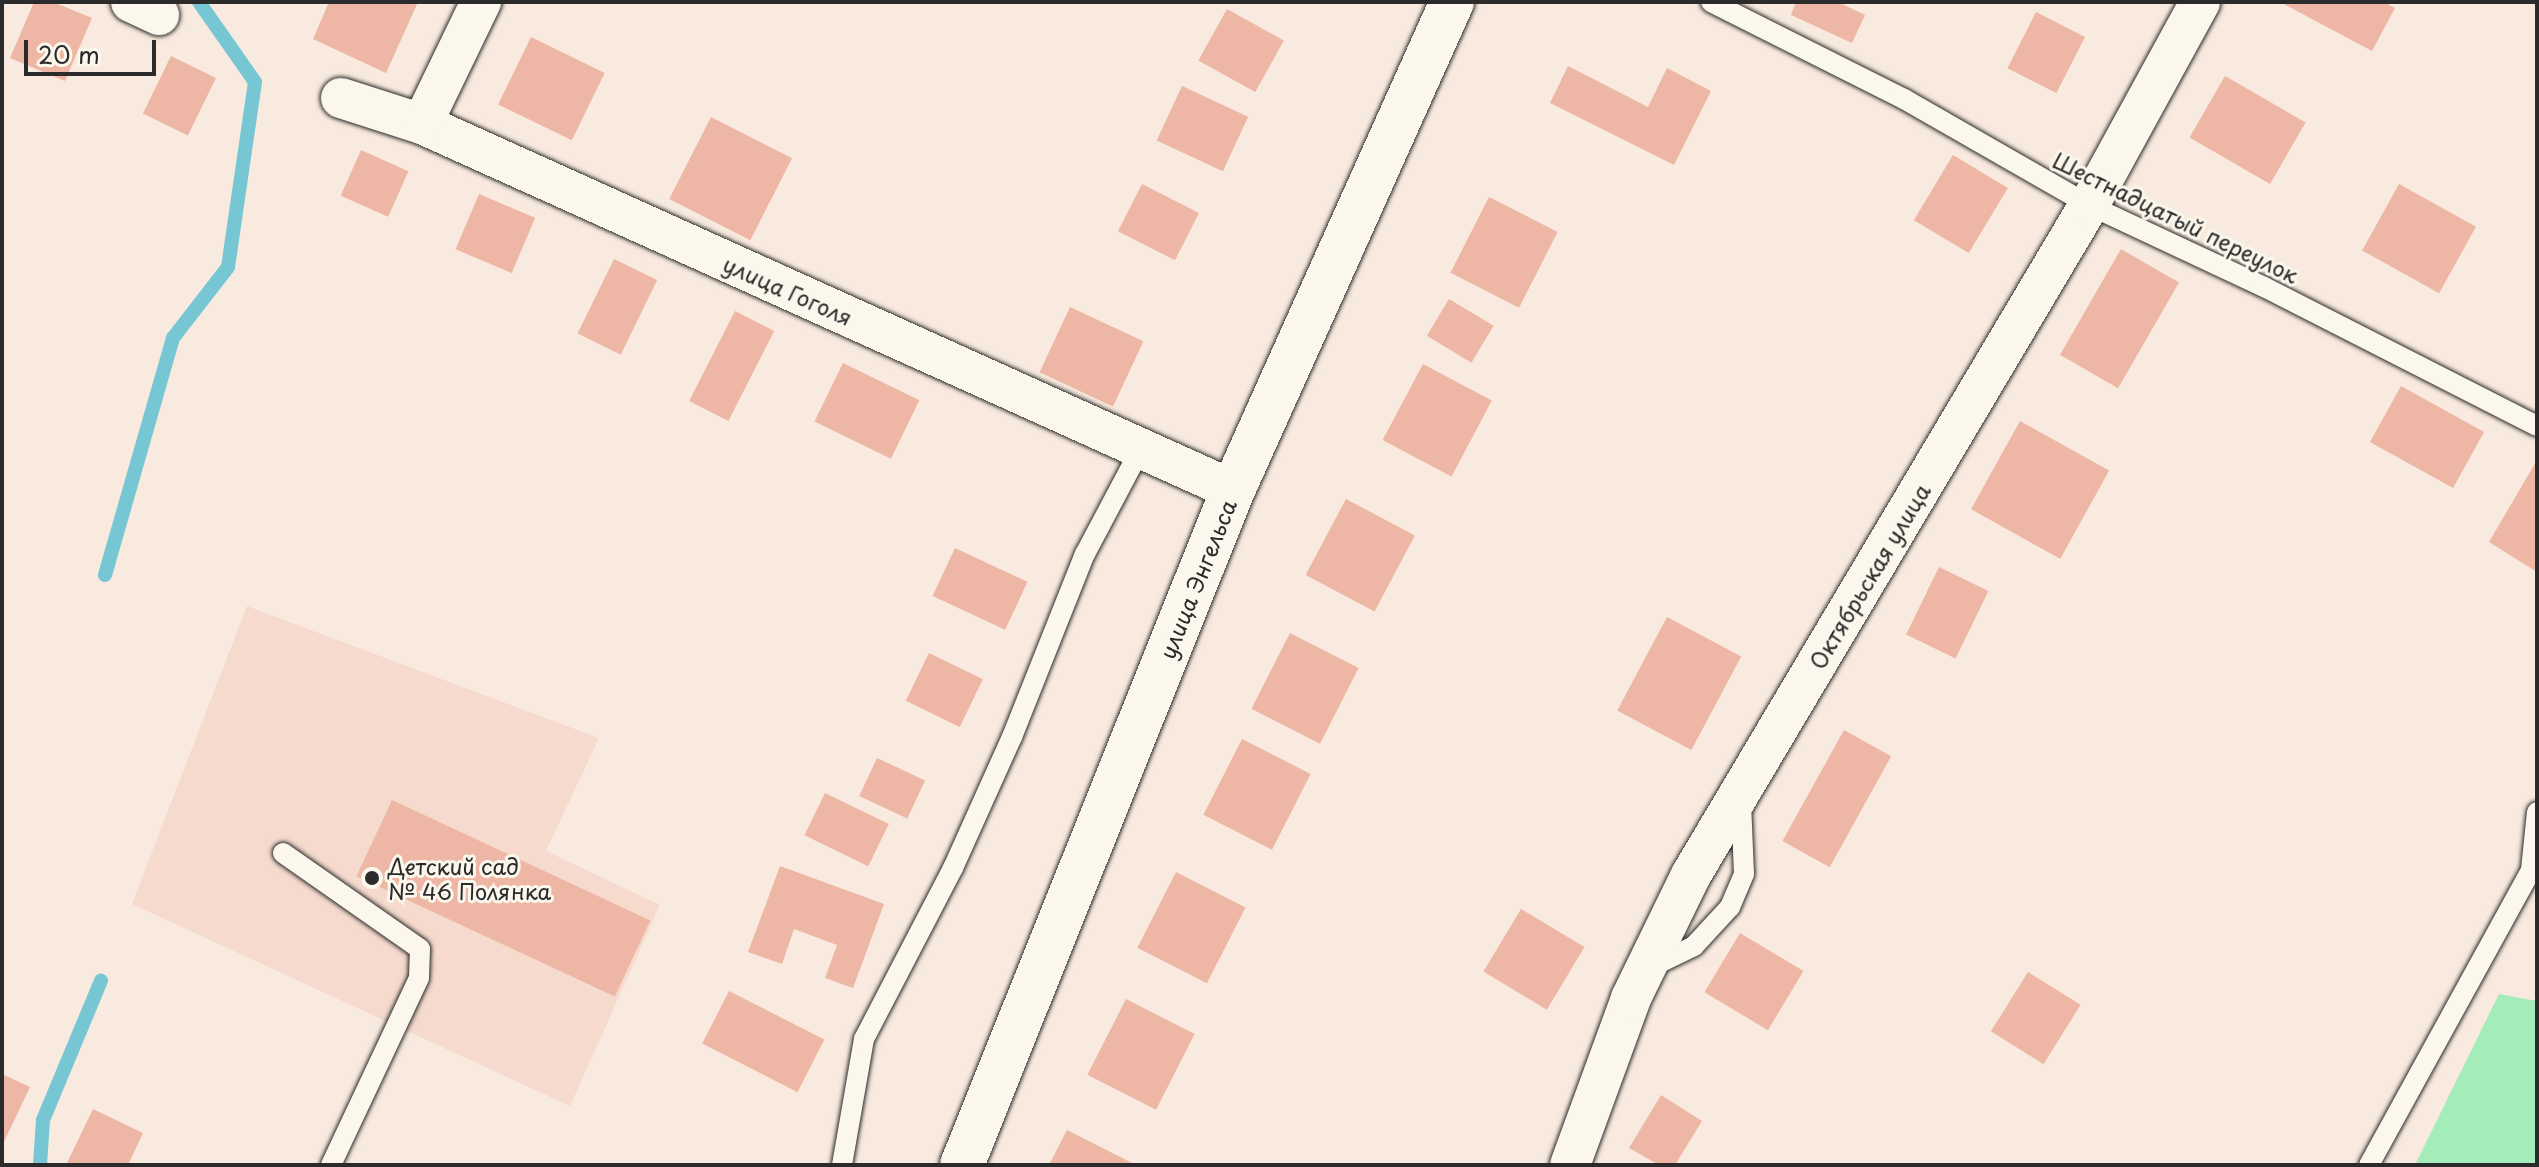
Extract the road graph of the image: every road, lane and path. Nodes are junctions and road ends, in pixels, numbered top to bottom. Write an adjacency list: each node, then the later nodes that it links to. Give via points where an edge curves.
1 (481, 2): 6 (street)
2 (1452, 2): 10 (street, улица Энгельса)
3 (1711, 2): 7 (lane, Шестнадцатый переулок, via 1904,99)
4 (2200, 2): 7 (street, Октябрьская улица)
5 (341, 98): 6 (street, улица Гоголя)
6 (422, 124): 9 (street, улица Гоголя)
7 (2089, 205): 8 (lane, Шестнадцатый переулок); 17 (street, Октябрьская улица, via 1691,875 1644,971)
8 (2537, 426)
9 (1140, 450): 10 (street, улица Гоголя); 15 (lane, via 1085,554 953,868 864,1039)
10 (1233, 490): 16 (street, улица Энгельса)
11 (2537, 812): 13 (lane)
12 (283, 853): 14 (lane, via 420,949 419,978)
13 (2534, 872): 18 (lane)
14 (331, 1165)
15 (842, 1165)
16 (962, 1165)
17 (1570, 1165)
18 (2369, 1165)

